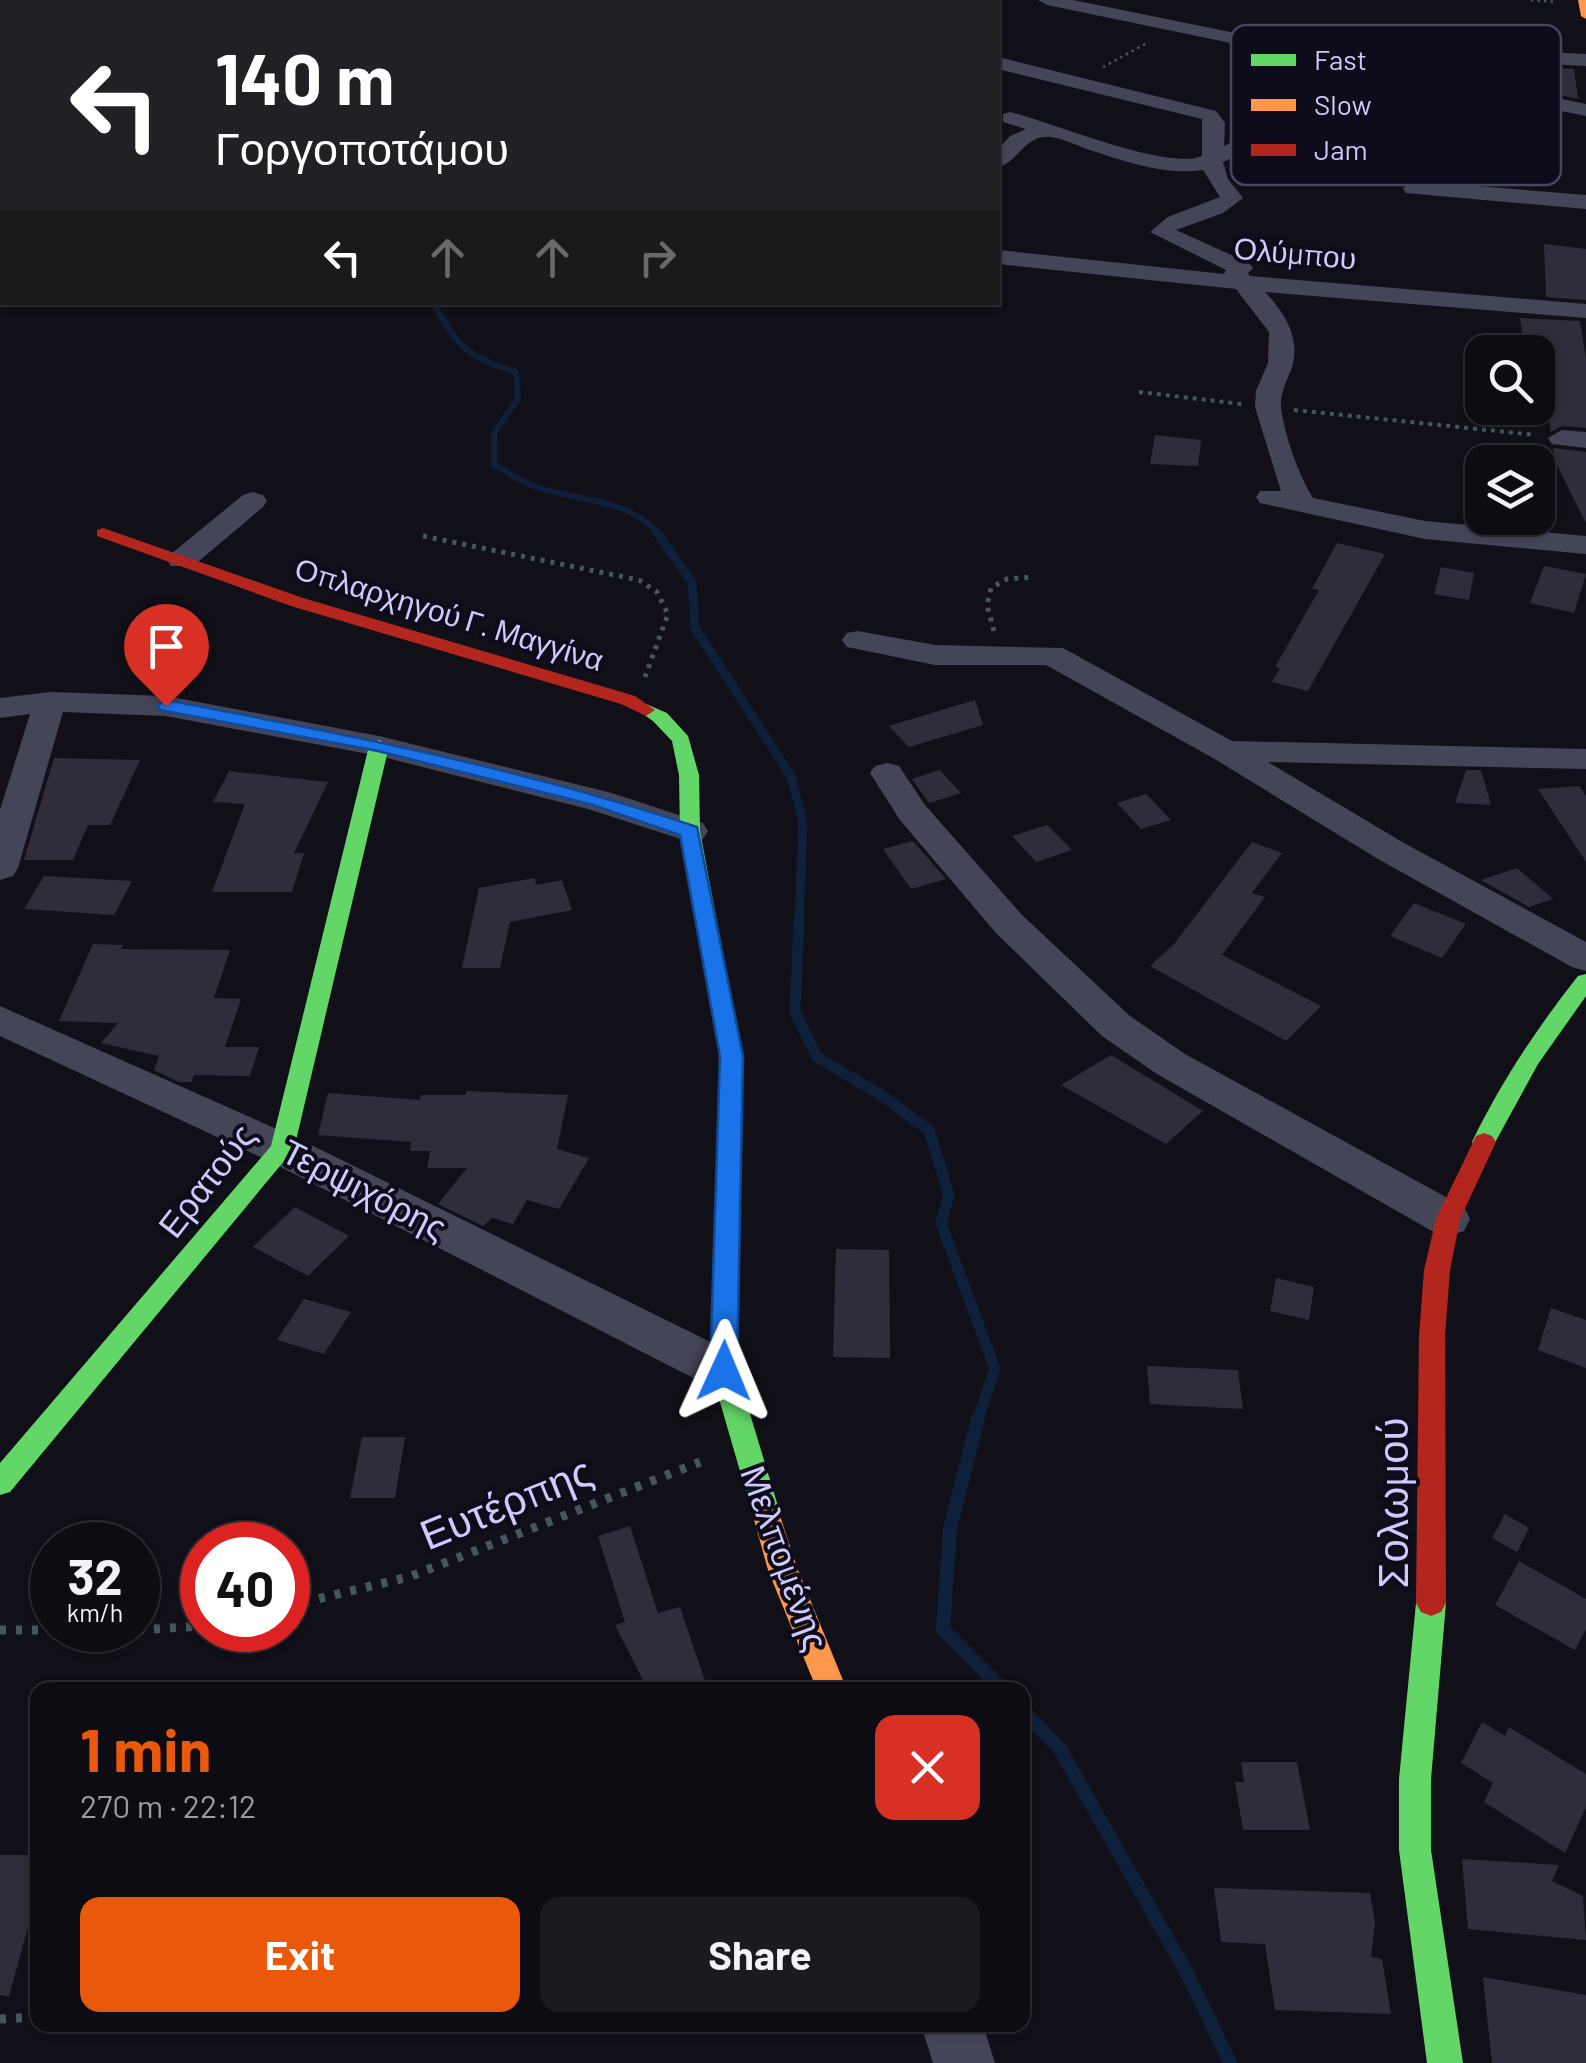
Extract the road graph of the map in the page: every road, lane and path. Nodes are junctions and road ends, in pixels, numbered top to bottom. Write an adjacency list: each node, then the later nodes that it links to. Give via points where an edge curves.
1 (1047, 0): 4 (street)
2 (1583, 0): 3 (street)
3 (1586, 16)
4 (1177, 28): 5 (street); 9 (path)
5 (1231, 39)
6 (1561, 58): 7 (street)
7 (1586, 60)
8 (1000, 64): 9 (street)
9 (1075, 82): 12 (street); 16 (street, via 1209,115 1215,122)
10 (1561, 105): 11 (street)
11 (1586, 110)
12 (1004, 117): 13 (street)
13 (1046, 129): 15 (street, via 1017,140); 16 (street, via 1179,166)
14 (1231, 152): 16 (street)
15 (1000, 159)
16 (1212, 162): 20 (street, via 1230,202 1161,232)
17 (1414, 188): 18 (street)
18 (1586, 202)
19 (1000, 257): 21 (street, Ολύμπου)
20 (1216, 259): 21 (street); 22 (street)
21 (1246, 283): 22 (street, Ολύμπου); 25 (street, via 1282,340)
22 (1277, 286): 23 (street, Ολύμπου)
23 (1586, 311)
24 (1139, 392): 25 (path)
25 (1268, 407): 26 (path); 29 (street, via 1289,481)
26 (1574, 439)
27 (1270, 497): 29 (street)
28 (253, 501): 33 (street)
29 (1303, 505): 32 (street, via 1426,530)
30 (103, 533): 33 (street, Οπλαρχηγού Γ. Μαγγίνα)
31 (422, 536): 39 (path, via 655,588 669,619 646,662)
32 (1586, 545)
33 (182, 560): 39 (street, Οπλαρχηγού Γ. Μαγγίνα)
34 (1034, 577): 36 (path, via 1003,578 991,586 986,613)
35 (858, 640): 36 (street, via 935,655)
36 (1008, 654): 41 (street, via 1052,655)
37 (50, 702): 38 (street); 40 (street, via 166,706); 45 (street)
38 (0, 708)
39 (642, 708): 44 (street, Οπλαρχηγού Γ. Μαγγίνα, via 681,740)
40 (378, 746): 44 (street, via 600,801); 49 (street, Ερατούς)
41 (1224, 751): 42 (street); 46 (street)
42 (1586, 759)
43 (887, 773): 50 (street, via 912,812 1009,924 1116,1026 1171,1064)
44 (690, 832): 51 (street, Μελπομένης, via 731,1056)
45 (0, 868)
46 (1586, 958)
47 (1579, 1000): 50 (street, Σολωμού, via 1510,1085)
48 (0, 1020): 49 (street, Τερψιχόρης)
49 (282, 1149): 51 (street, Τερψιχόρης); 53 (street, Ερατούς)
50 (1448, 1219): 62 (street, Σολωμού, via 1432,1336 1431,1658 1416,1782 1420,1902)
51 (724, 1371): 52 (street, Μελπομένης)
52 (743, 1445): 54 (path, Ευτέρπης, via 409,1576); 57 (street, Μελπομένης, via 782,1570)
53 (0, 1483)
54 (310, 1601)
55 (0, 1630): 56 (path)
56 (30, 1630)
57 (829, 1682)
58 (30, 2017): 59 (path)
59 (0, 2019)
60 (954, 2032): 61 (street)
61 (964, 2063)
62 (1445, 2063)

